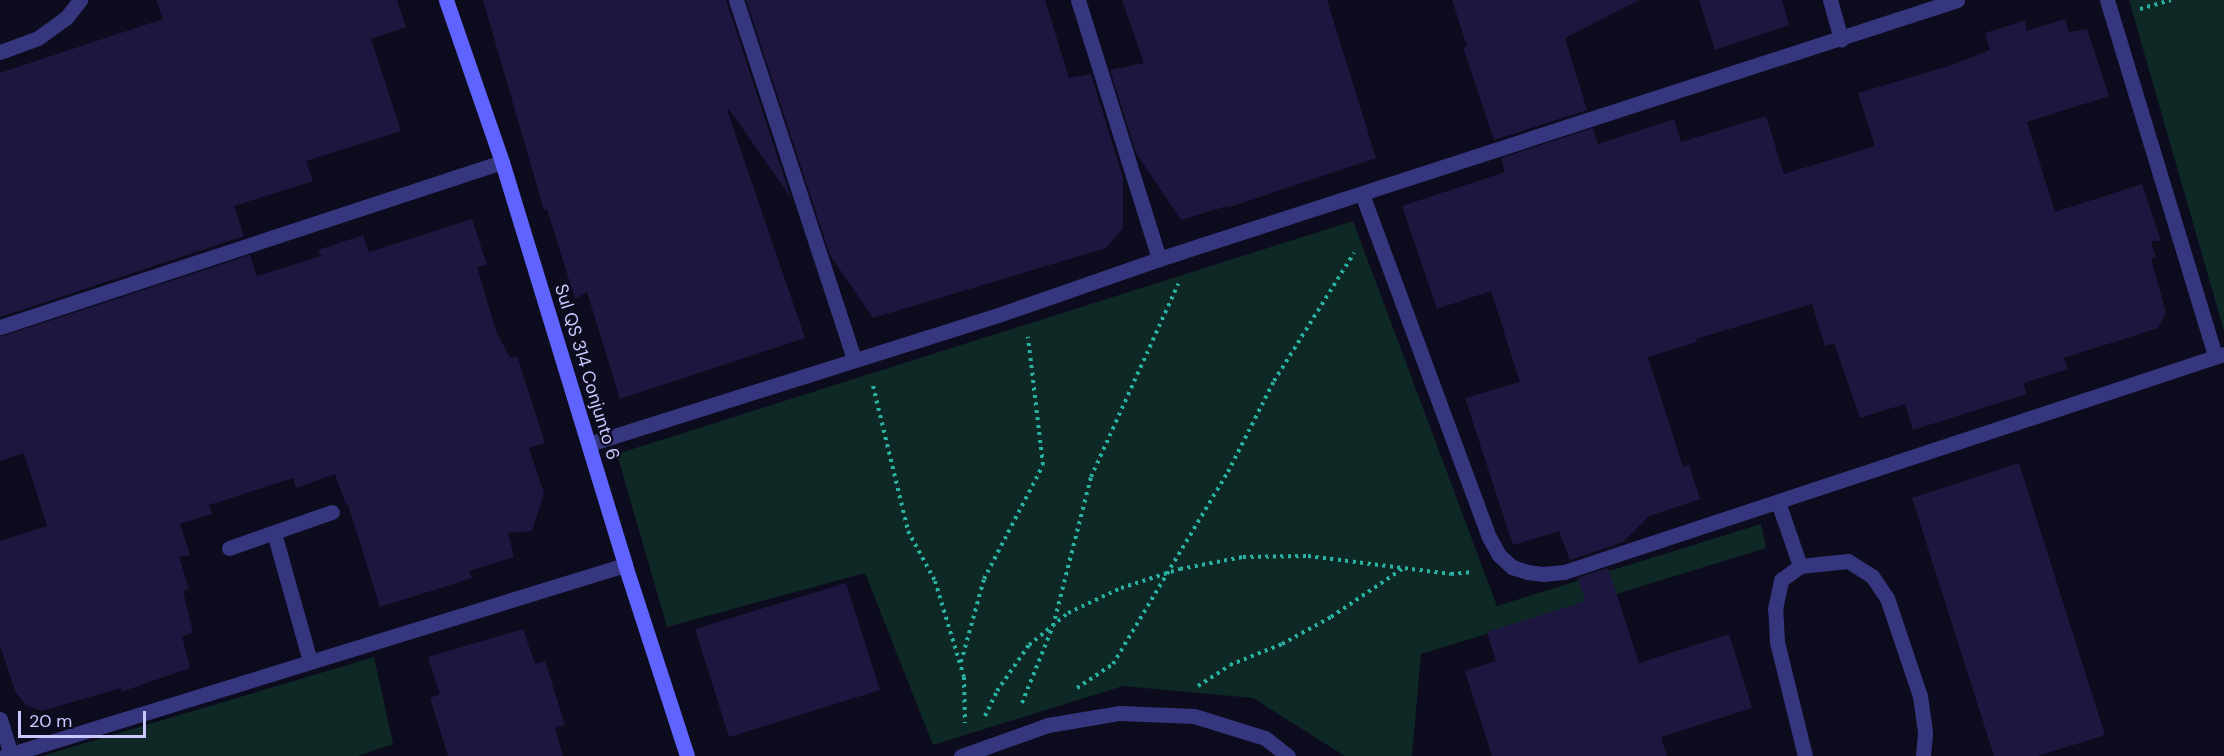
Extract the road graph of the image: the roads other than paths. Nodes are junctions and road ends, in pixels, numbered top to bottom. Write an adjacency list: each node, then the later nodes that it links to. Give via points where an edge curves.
1 (80, 0): 9 (street, via 66,18 38,38)
2 (446, 0): 10 (street, Sul QS 314 Conjunto 6)
3 (736, 0): 15 (street)
4 (1078, 0): 12 (street)
5 (1830, 0): 8 (street)
6 (1957, 0): 8 (street)
7 (2107, 0): 14 (street)
8 (1841, 39): 11 (street)
9 (0, 52)
10 (502, 162): 13 (street); 16 (street, Sul QS 314 Conjunto 6)
11 (1362, 194): 12 (street); 17 (street, via 1489,537 1499,555 1512,567 1544,574 1564,572)
12 (1159, 259): 15 (street, via 1001,314)
13 (0, 327)
14 (2220, 355): 17 (street)
15 (854, 359): 16 (street)
16 (589, 444): 21 (street, Sul QS 314 Conjunto 6)
17 (1778, 502): 22 (street)
18 (332, 512): 19 (street)
19 (274, 533): 20 (street); 23 (street)
20 (229, 548)
21 (625, 565): 23 (street); 27 (street, Sul QS 314 Conjunto 6)
22 (1800, 566): 29 (street, via 1781,580 1775,609 1777,642); 30 (street, via 1848,561 1872,576 1887,598 1920,696 1925,733)
23 (310, 661): 25 (street)
24 (0, 719): 25 (street)
25 (8, 755)
26 (964, 755): 28 (street, via 1048,725 1120,713 1194,716 1265,738)
27 (687, 756)
28 (1288, 756)
29 (1806, 756)
30 (1923, 756)

